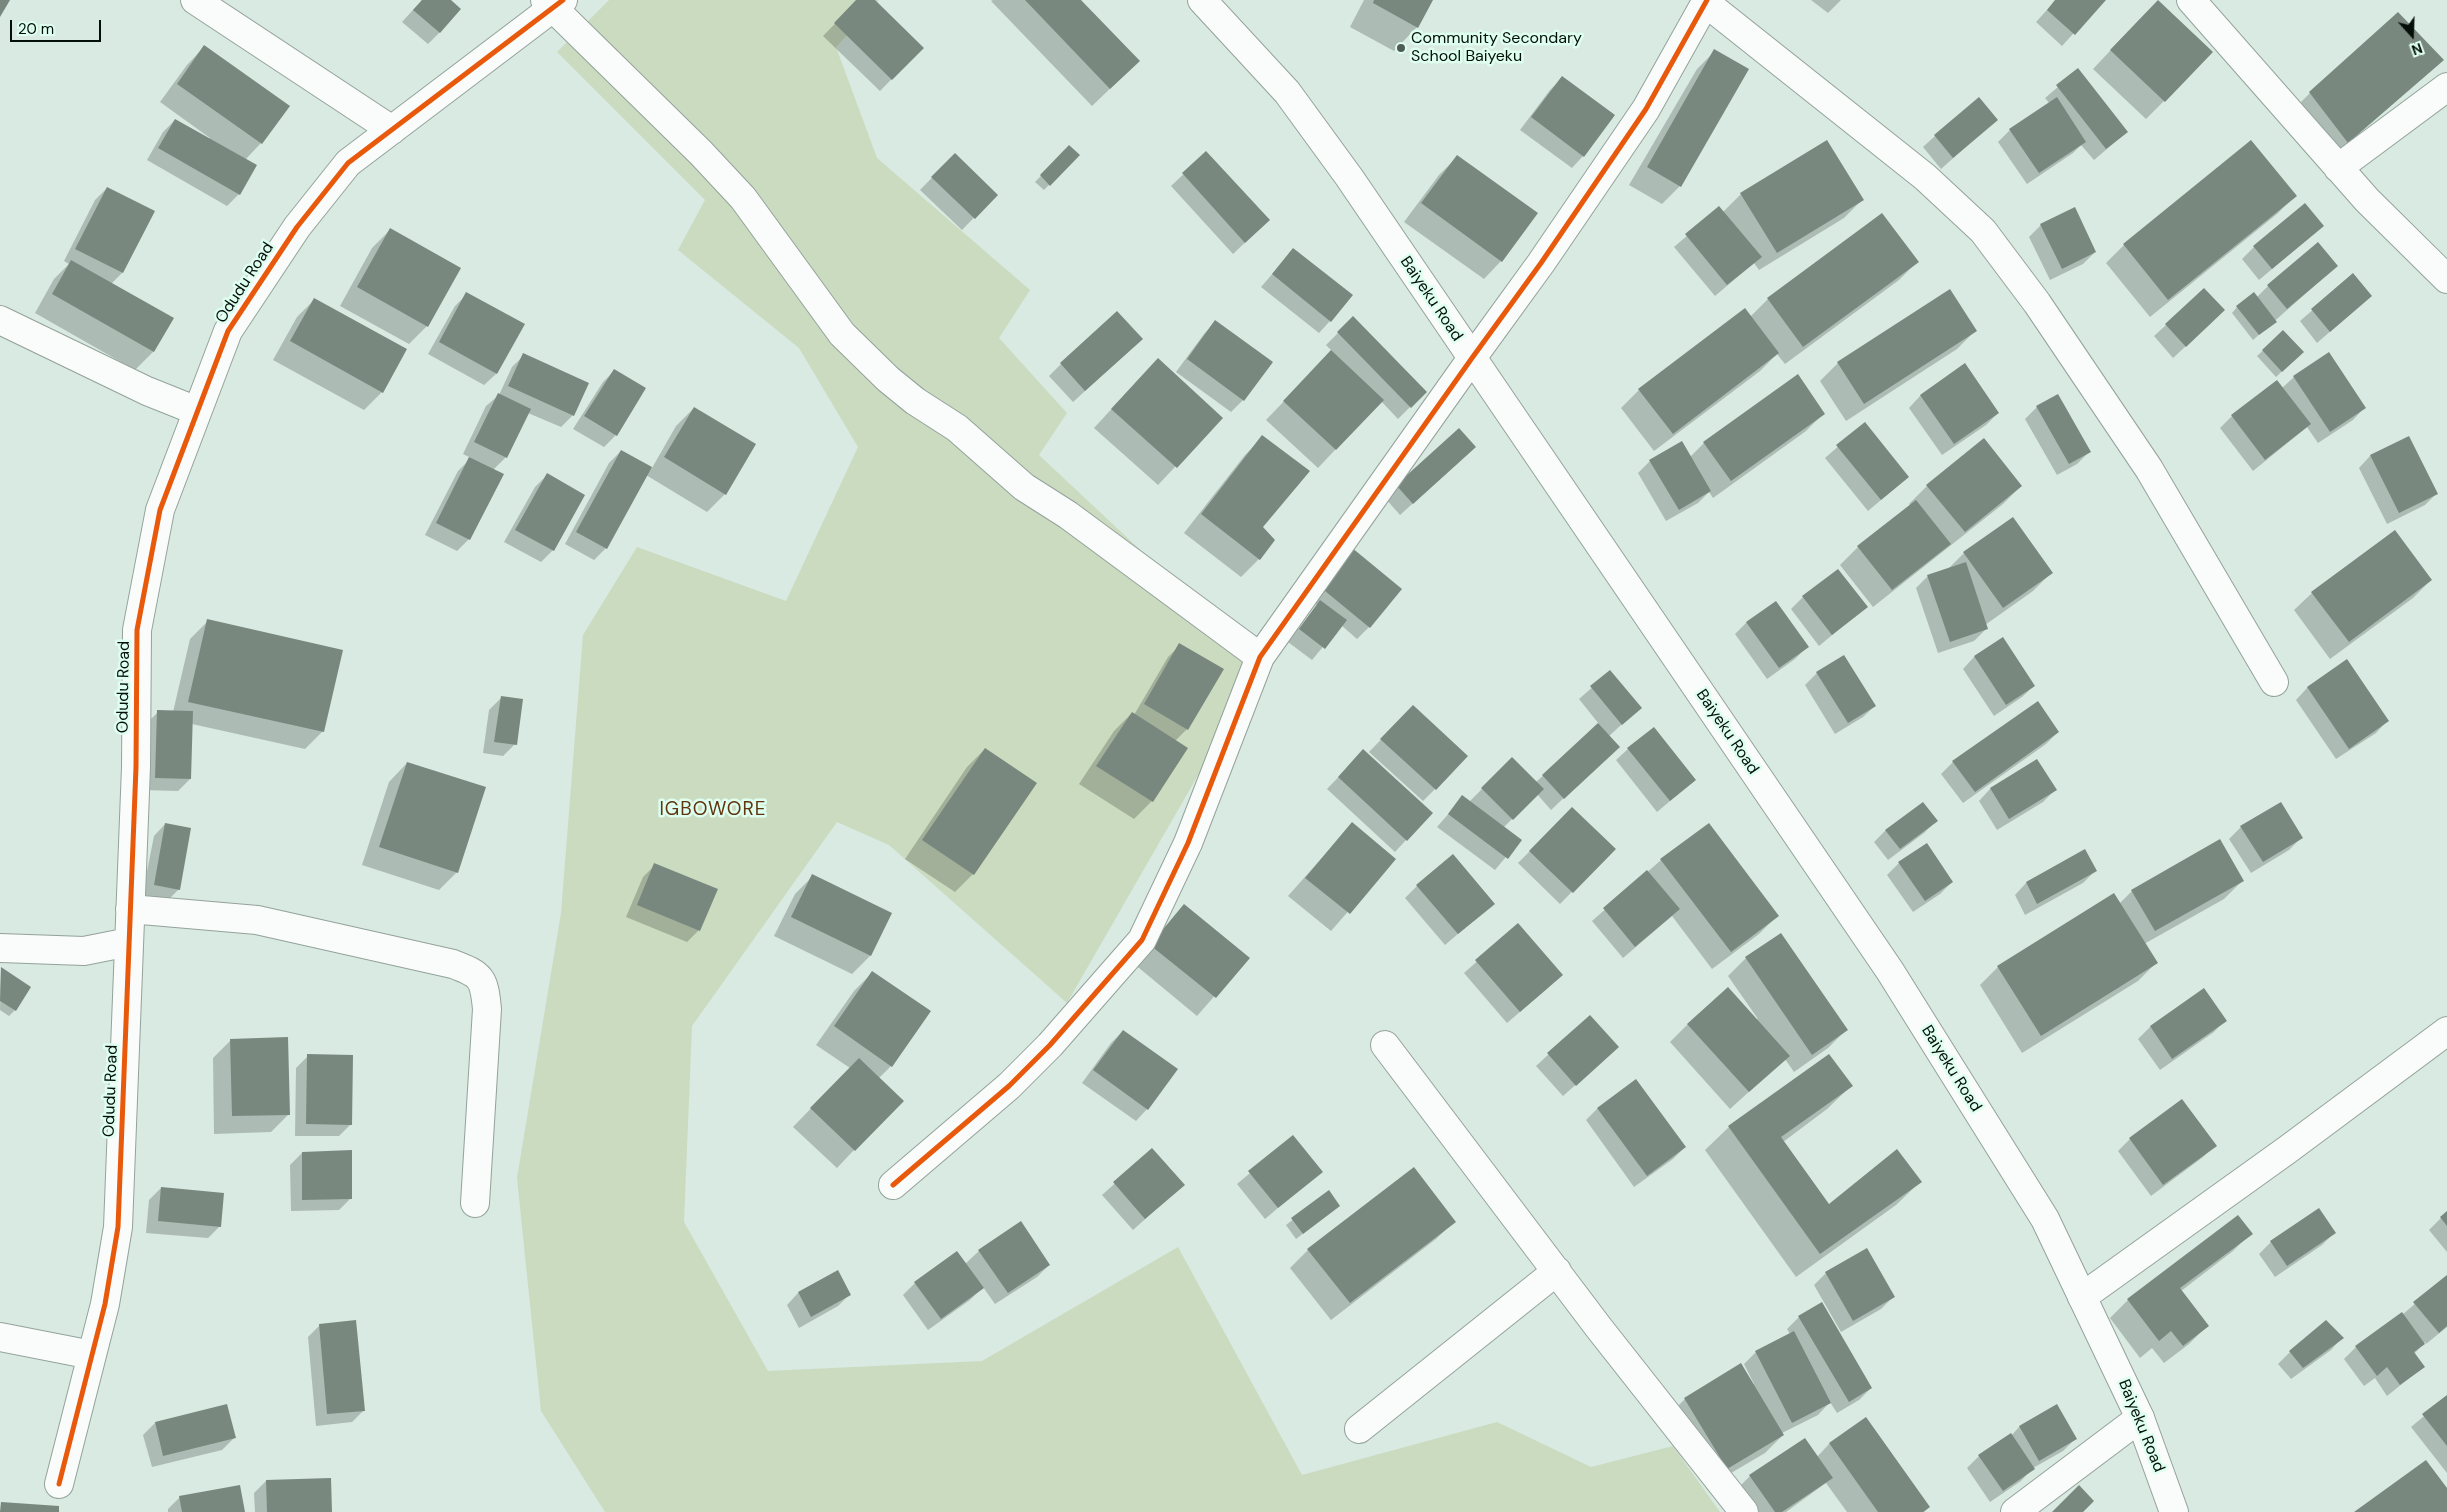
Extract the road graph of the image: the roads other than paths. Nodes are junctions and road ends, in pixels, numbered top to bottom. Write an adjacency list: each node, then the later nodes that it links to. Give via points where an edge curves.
1 (195, 0): 7 (street)
2 (1202, 0): 11 (street, Baiyeku Road, via 1287,92)
3 (2191, 0): 8 (street)
4 (1706, 2): 11 (street, via 1646,109); 14 (street, via 1925,177 1983,231 2037,303 2149,469)
5 (554, 3): 7 (street, Odudu Road); 13 (street, via 743,198 842,334 888,379 957,428 1024,487 1068,514)
6 (2447, 87): 8 (street)
7 (392, 130): 12 (street, Odudu Road, via 348,163 297,227 228,331)
8 (2338, 168): 9 (street)
9 (2447, 280)
10 (0, 320): 12 (street, via 147,391)
11 (1472, 358): 13 (street); 23 (street, Baiyeku Road, via 1890,971 2045,1219)
12 (197, 411): 15 (street, Odudu Road, via 160,510 137,630)
13 (1260, 657): 20 (street, via 1188,843 1142,940 1050,1045 1009,1086)
14 (2274, 682)
15 (130, 909): 16 (street, Odudu Road); 21 (street, via 257,920 476,972 485,988 487,1009)
16 (129, 942): 17 (street, via 84,951); 25 (street, Odudu Road, via 118,1227 105,1304)
17 (0, 948)
18 (2447, 1031): 23 (street)
19 (1385, 1046): 22 (street)
20 (893, 1185)
21 (475, 1203)
22 (1557, 1272): 27 (street); 29 (street)
23 (2082, 1297): 26 (street, Baiyeku Road)
24 (0, 1337): 25 (street)
25 (92, 1355): 28 (street, Odudu Road)
26 (2140, 1418): 30 (street); 31 (street, Baiyeku Road)
27 (1360, 1429)
28 (59, 1484)
29 (1744, 1512)
30 (2015, 1512)
31 (2174, 1512)

